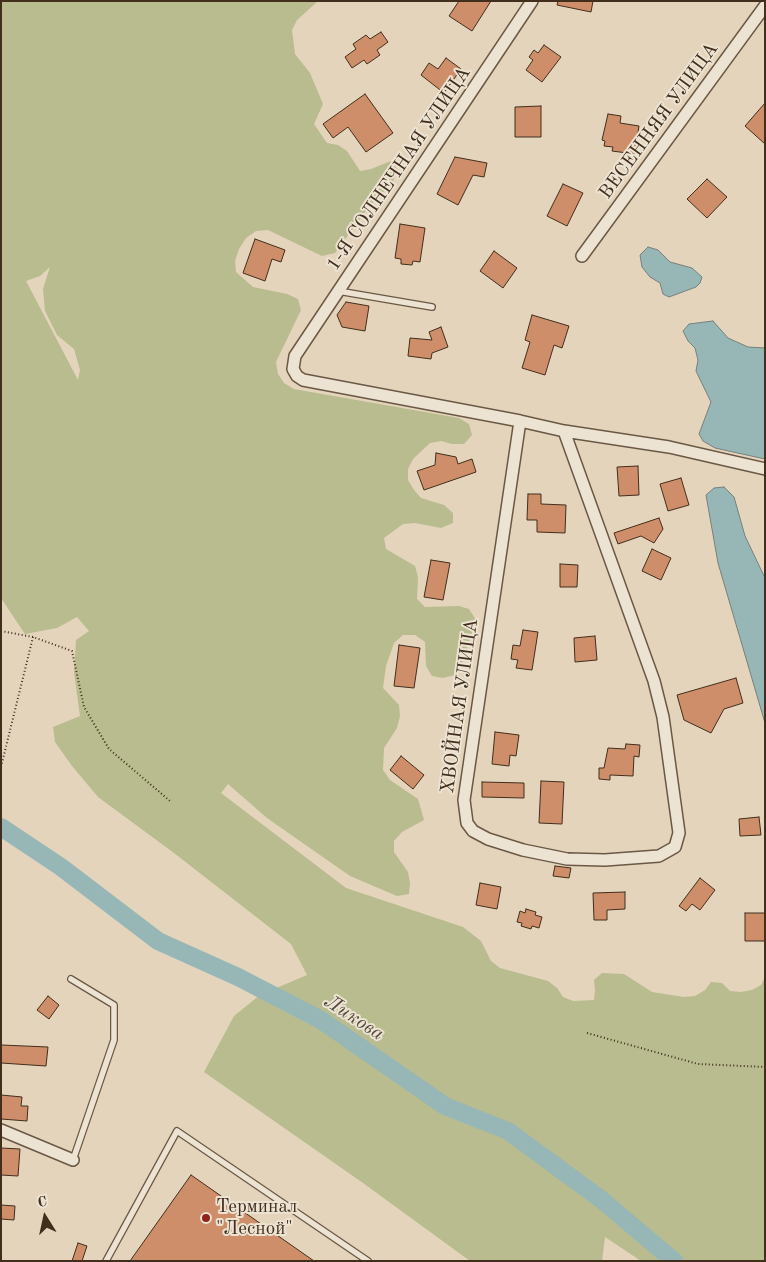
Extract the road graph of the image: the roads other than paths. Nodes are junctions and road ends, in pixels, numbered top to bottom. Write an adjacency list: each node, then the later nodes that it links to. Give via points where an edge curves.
1 (532, 1): 4 (street, 1-Я СОЛНЕЧНАЯ УЛИЦА)
2 (765, 6): 3 (street, ВЕСЕННЯЯ УЛИЦА)
3 (582, 256)
4 (338, 291): 5 (lane); 6 (street, 1-Я СОЛНЕЧНАЯ УЛИЦА, via 294,356 293,369 297,376 303,380)
5 (432, 307)
6 (520, 421): 7 (street); 7 (street, ХВОЙНАЯ УЛИЦА, via 464,800 467,823 473,831 488,839 567,859 659,856 675,847 679,833 663,718 654,681)
7 (564, 432): 8 (street, via 669,447)
8 (765, 469)
9 (71, 979): 11 (lane, via 114,1005 114,1040)
10 (1, 1130): 11 (street)
11 (73, 1160)
12 (106, 1261): 13 (lane, via 177,1131)
13 (368, 1261)

